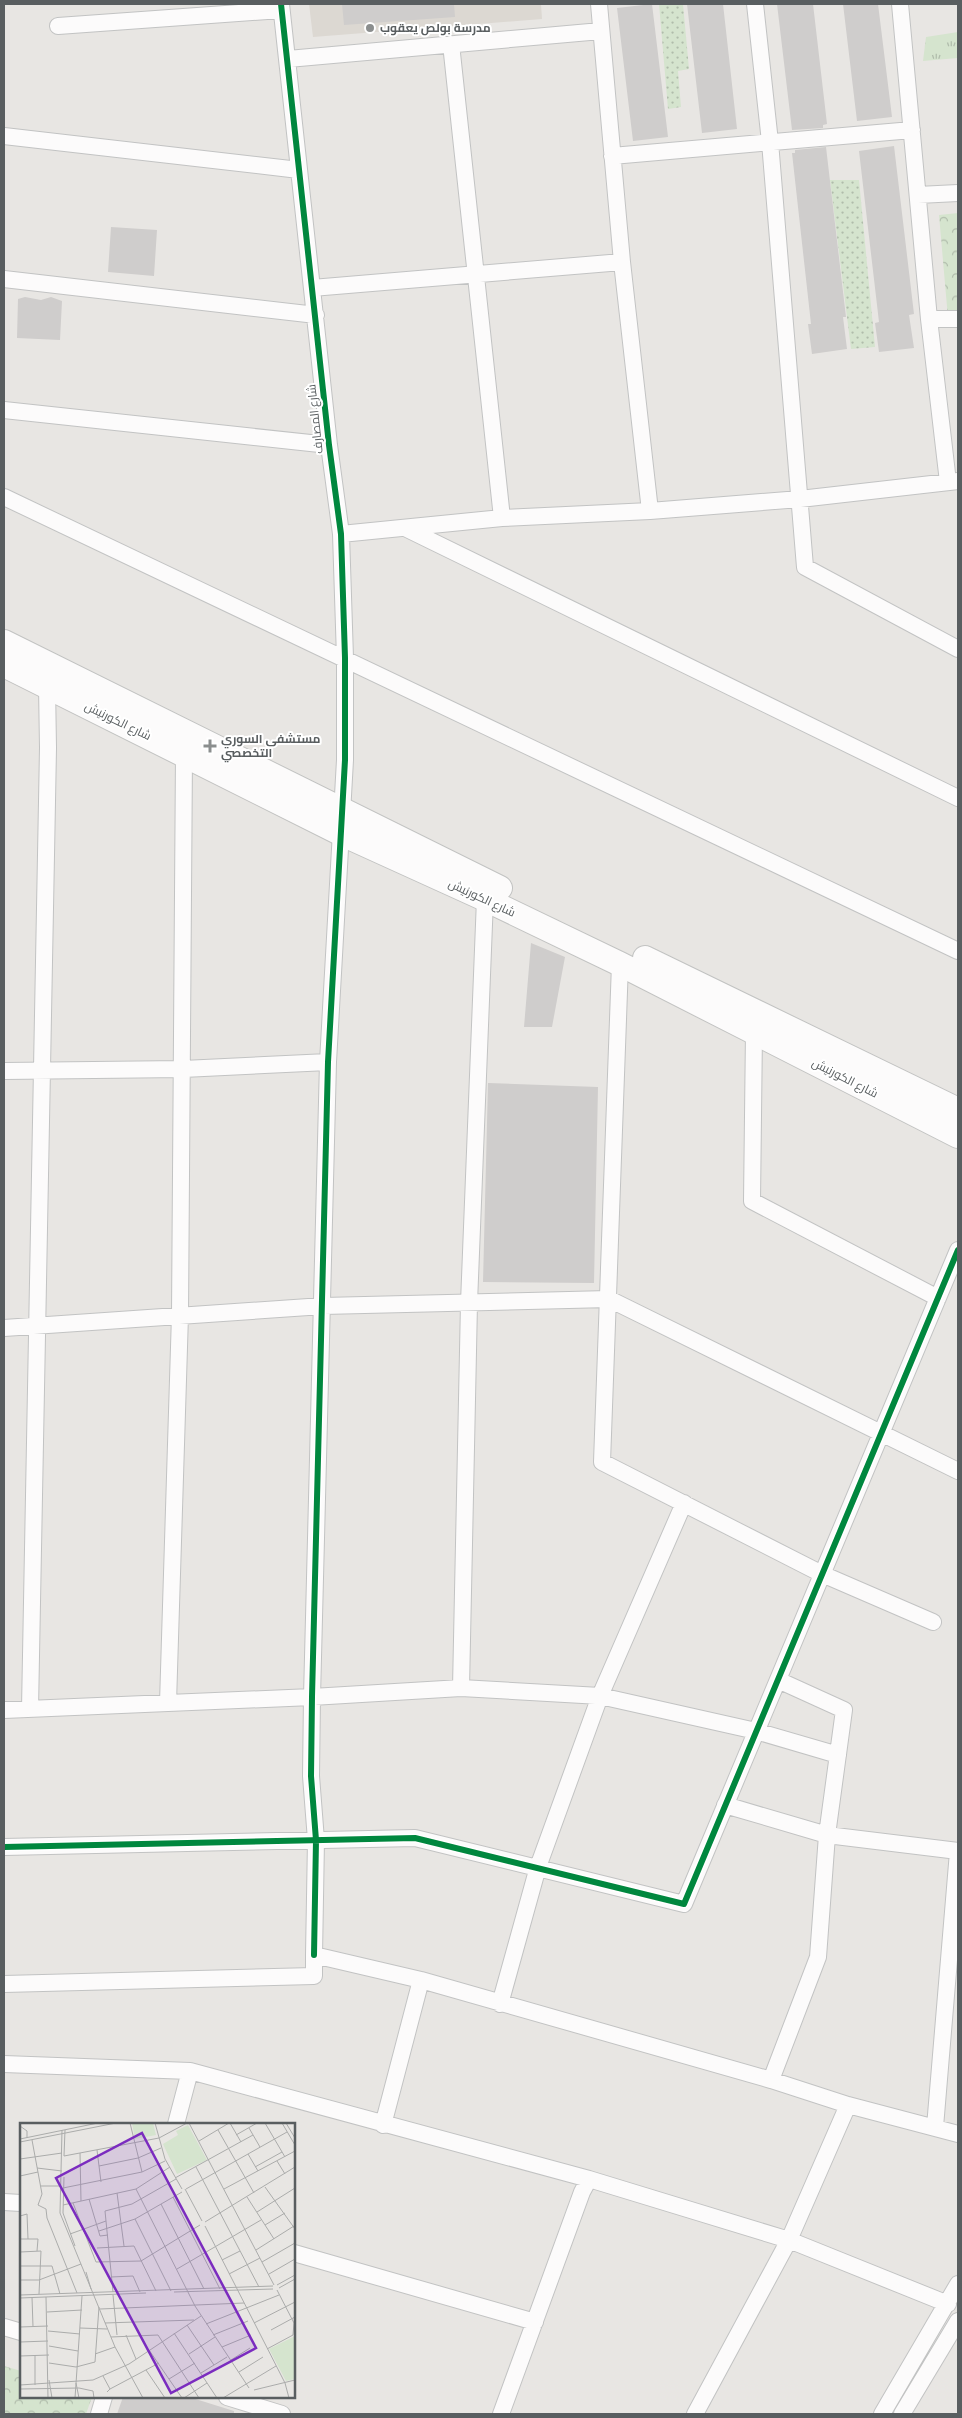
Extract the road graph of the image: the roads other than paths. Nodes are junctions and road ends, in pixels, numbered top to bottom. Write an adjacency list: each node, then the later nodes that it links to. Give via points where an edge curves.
1 (598, 4): 6 (street)
2 (755, 4): 11 (street)
3 (900, 4): 9 (street)
4 (281, 7): 5 (street); 8 (street, شارع المصارف)
5 (58, 26)
6 (601, 32): 7 (street); 12 (street)
7 (451, 44): 8 (street); 17 (street)
8 (288, 59): 13 (street, شارع المصارف)
9 (912, 130): 11 (street); 15 (street)
10 (4, 136): 13 (street)
11 (770, 142): 12 (street); 27 (street)
12 (612, 156): 16 (street)
13 (299, 170): 19 (street, شارع المصارف)
14 (958, 193): 15 (street)
15 (918, 195): 21 (street)
16 (622, 262): 17 (street); 28 (street)
17 (476, 275): 19 (street); 29 (street)
18 (4, 279): 20 (street)
19 (312, 288): 20 (street, شارع المصارف)
20 (316, 315): 24 (street, شارع المصارف)
21 (929, 319): 22 (street); 25 (street)
22 (958, 319)
23 (4, 410): 24 (street)
24 (329, 445): 31 (street, شارع المصارف)
25 (953, 481): 27 (street)
26 (4, 497): 34 (street)
27 (800, 499): 28 (street); 33 (street, via 805,568)
28 (650, 511): 29 (street)
29 (502, 518): 30 (street)
30 (407, 528): 31 (street); 38 (street)
31 (341, 534): 34 (street, شارع المصارف)
32 (4, 642): 39 (street, شارع الكورنيش)
33 (958, 649)
34 (345, 658): 39 (street, شارع المصارف); 41 (street)
35 (4, 665): 36 (street, شارع الكورنيش)
36 (47, 686): 37 (street, شارع الكورنيش); 45 (street)
37 (184, 754): 39 (street, شارع الكورنيش); 46 (street)
38 (958, 798)
39 (342, 823): 40 (street, شارع الكورنيش); 44 (street, شارع المصارف); 48 (street, شارع الكورنيش)
40 (485, 899): 42 (street, شارع الكورنيش); 53 (street)
41 (958, 951)
42 (620, 964): 43 (street, شارع الكورنيش); 52 (street)
43 (754, 1031): 49 (street, شارع الكورنيش); 51 (street, via 752,1201)
44 (328, 1062): 46 (street); 54 (street, شارع المصارف)
45 (42, 1069): 46 (street); 47 (street); 56 (street)
46 (182, 1069): 55 (street)
47 (4, 1071)
48 (958, 1110)
49 (958, 1136)
50 (958, 1250): 51 (street)
51 (938, 1298): 58 (street)
52 (609, 1299): 53 (street); 58 (street); 60 (street, via 602,1462)
53 (468, 1302): 54 (street); 64 (street)
54 (323, 1306): 55 (street); 66 (street, شارع المصارف)
55 (180, 1315): 56 (street); 67 (street)
56 (38, 1324): 57 (street); 68 (street)
57 (4, 1328)
58 (881, 1435): 59 (street); 61 (street)
59 (958, 1471)
60 (684, 1503): 61 (street); 65 (street)
61 (822, 1574): 62 (street); 63 (street)
62 (933, 1622)
63 (778, 1680): 70 (street); 71 (street, via 844,1710)
64 (461, 1688): 65 (street); 66 (street)
65 (600, 1696): 70 (street); 77 (street)
66 (312, 1697): 67 (street); 74 (street, شارع المصارف, via 311,1776)
67 (168, 1703): 68 (street)
68 (30, 1709): 69 (street)
69 (4, 1710)
70 (756, 1731): 71 (street); 72 (street)
71 (838, 1755): 73 (street)
72 (725, 1805): 73 (street); 77 (street, via 684,1904)
73 (827, 1835): 76 (street); 84 (street, via 818,1957)
74 (316, 1840): 75 (street); 77 (street, via 415,1838); 78 (street, شارع المصارف)
75 (4, 1847)
76 (958, 1851): 88 (street)
77 (538, 1867): 81 (street)
78 (314, 1955): 79 (street); 80 (street, شارع المصارف, via 314,1976)
79 (421, 1980): 81 (street); 87 (street)
80 (4, 1984)
81 (500, 2004): 84 (street)
82 (4, 2064): 83 (street)
83 (190, 2071): 86 (street); 87 (street)
84 (771, 2080): 85 (street)
85 (848, 2106): 88 (street); 93 (street)
86 (176, 2123)
87 (383, 2125): 90 (street)
88 (935, 2127): 89 (street)
89 (958, 2134)
90 (589, 2179): 93 (street); 97 (street)
91 (4, 2202): 92 (street)
92 (20, 2203)
93 (789, 2240): 96 (street); 106 (street)
94 (295, 2253): 97 (street)
95 (958, 2284): 96 (street)
96 (948, 2304): 107 (street)
97 (535, 2322): 105 (street)
98 (957, 2324): 108 (street)
99 (4, 2327): 100 (street)
100 (20, 2332)
101 (104, 2398): 103 (street)
102 (229, 2398): 104 (street)
103 (99, 2414)
104 (282, 2414)
105 (501, 2414)
106 (695, 2414)
107 (882, 2414)
108 (902, 2414)

